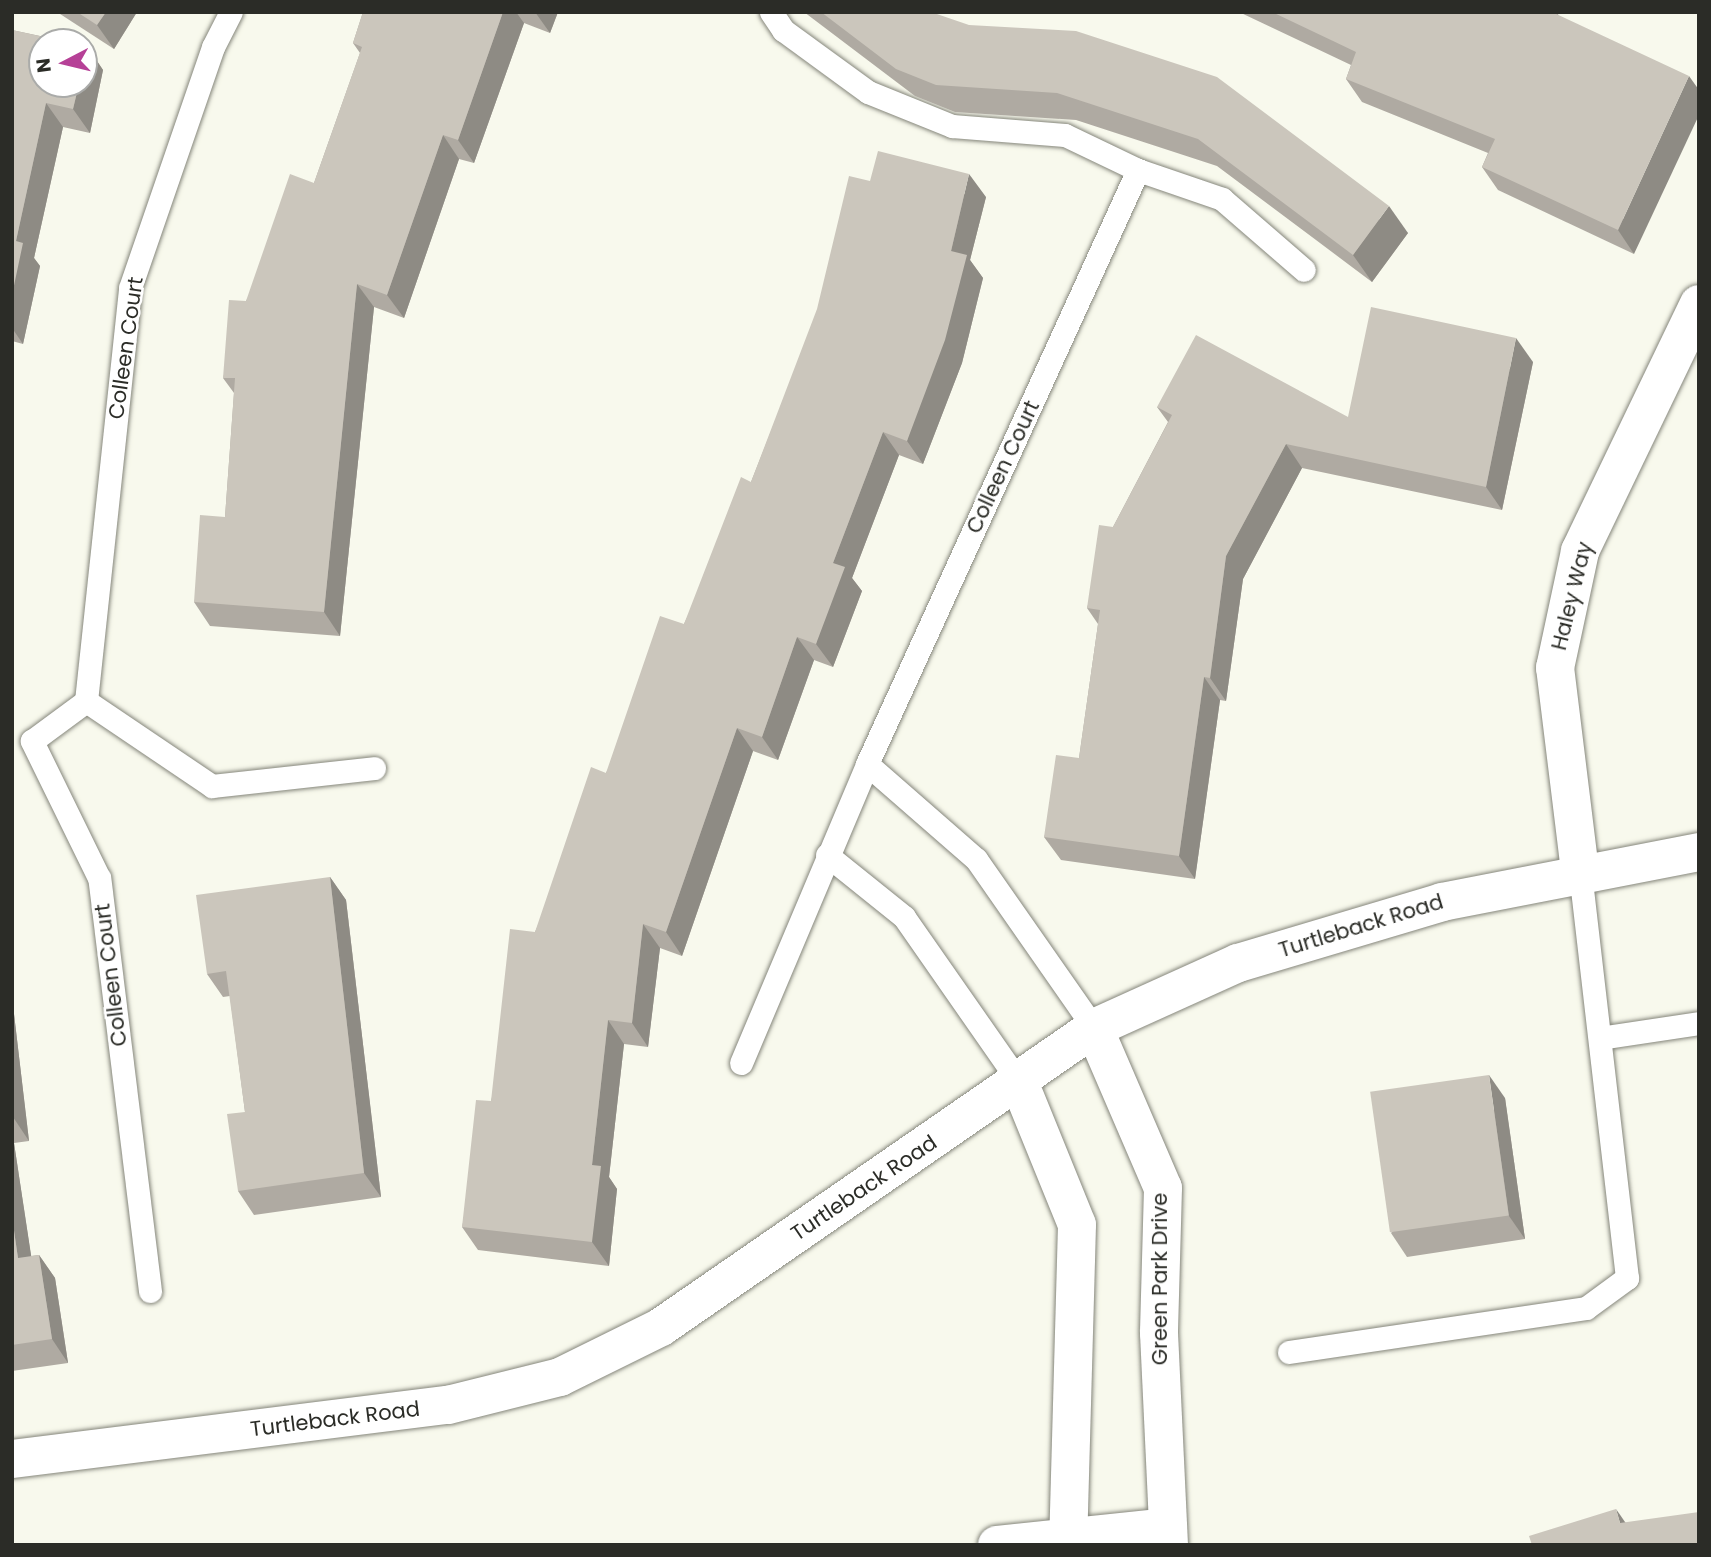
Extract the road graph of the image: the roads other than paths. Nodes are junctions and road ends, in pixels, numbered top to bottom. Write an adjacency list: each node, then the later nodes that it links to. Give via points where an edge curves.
1 (232, 12): 6 (lane, Colleen Court, via 213,47 130,288)
2 (771, 12): 3 (lane, via 783,30 868,92 952,126 1065,135)
3 (1138, 170): 4 (lane, via 1223,198); 8 (lane, Colleen Court)
4 (1304, 270)
5 (1699, 304): 12 (street, Haley Way, via 1580,551 1555,668)
6 (86, 701): 7 (lane, Colleen Court); 9 (lane, via 212,786)
7 (22, 742): 18 (lane, Colleen Court, via 99,878)
8 (867, 764): 11 (lane, Colleen Court); 14 (lane, via 976,859)
9 (374, 768)
10 (1699, 852): 12 (street, Turtleback Road)
11 (827, 855): 16 (lane, Colleen Court); 17 (lane, via 904,917)
12 (1580, 871): 14 (street, Turtleback Road, via 1442,902 1238,963); 15 (lane)
13 (1699, 1023): 15 (lane)
14 (1094, 1028): 17 (street, Turtleback Road); 21 (street, Green Park Drive, via 1163,1188 1159,1333)
15 (1600, 1038): 19 (lane, via 1627,1278 1586,1308)
16 (741, 1063)
17 (1019, 1082): 20 (street, Turtleback Road, via 661,1327 560,1377 448,1405); 22 (street, via 1077,1225)
18 (150, 1292)
19 (1289, 1352)
20 (12, 1459)
21 (1168, 1536): 22 (street)
22 (1068, 1540): 23 (street)
23 (997, 1545)

